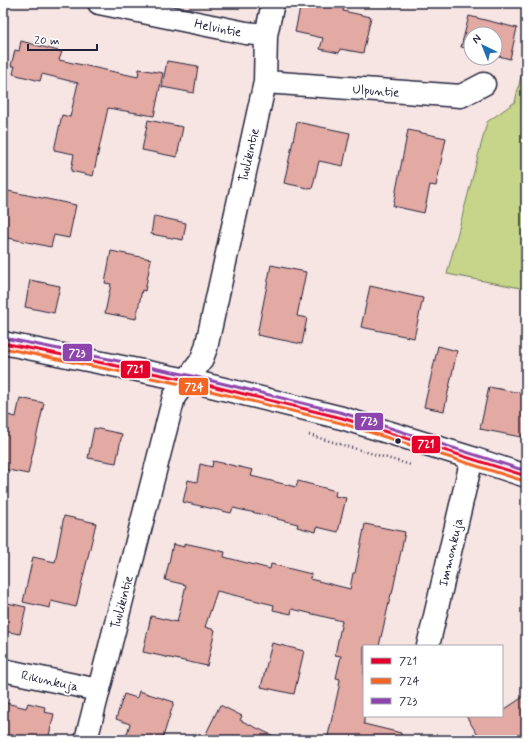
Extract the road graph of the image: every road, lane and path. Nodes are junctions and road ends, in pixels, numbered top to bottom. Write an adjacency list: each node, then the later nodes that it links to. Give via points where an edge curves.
1 (99, 3): 3 (street, Helvintie)
2 (273, 3): 3 (street, Tuulikintie)
3 (266, 35): 4 (street, Tuulikintie)
4 (265, 82): 5 (street, Ulpuntie, via 461,96); 7 (street, Tuulikintie, via 206,348)
5 (484, 84)
6 (3, 343): 7 (street)
7 (187, 380): 9 (street, via 342,418); 14 (street, Tuulikintie, via 174,397)
8 (304, 434): 10 (path)
9 (472, 458): 11 (street); 12 (street, Immonkuja)
10 (413, 466)
11 (526, 476)
12 (428, 645)
13 (3, 670): 14 (street, Rikunkuja)
14 (98, 690): 15 (street, Tuulikintie)
15 (86, 740)

